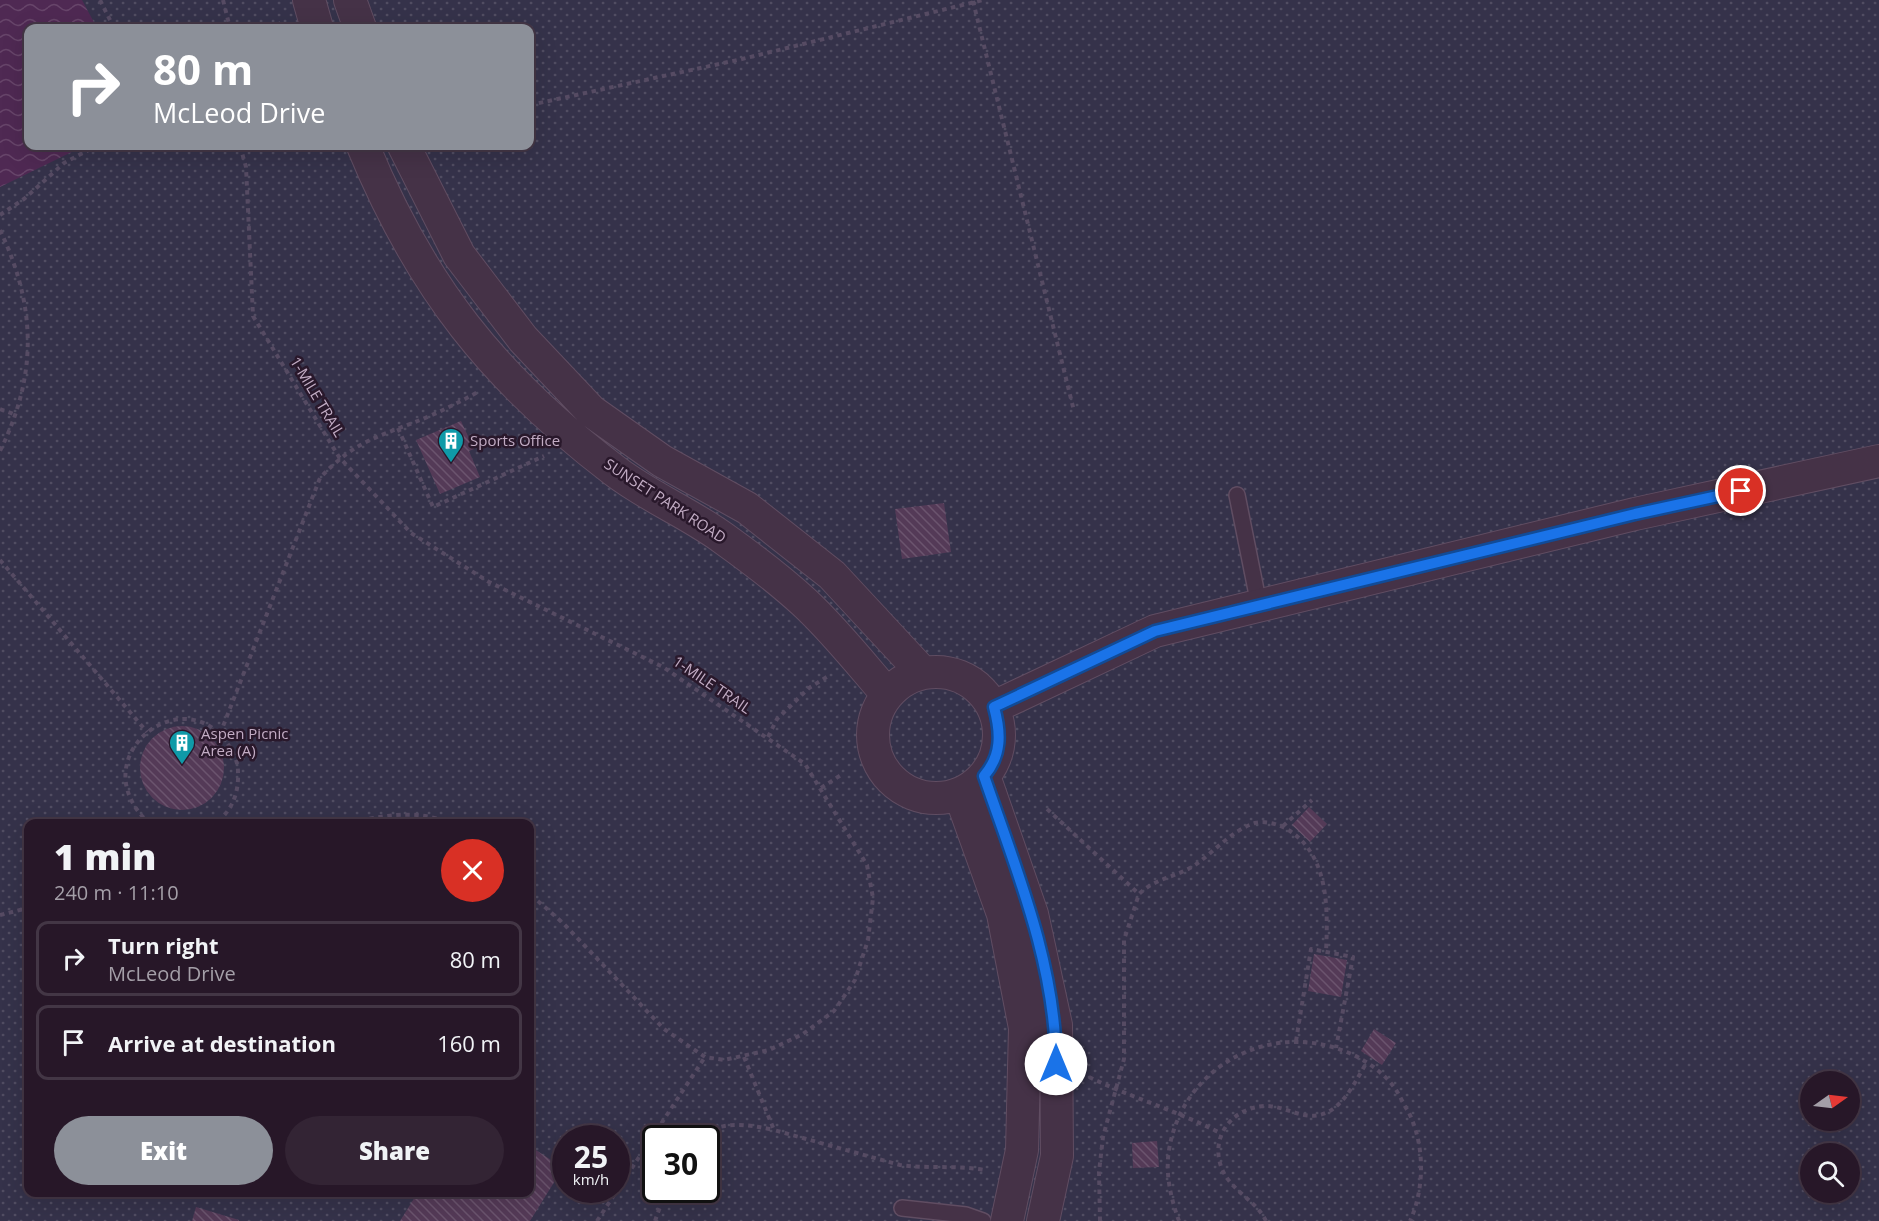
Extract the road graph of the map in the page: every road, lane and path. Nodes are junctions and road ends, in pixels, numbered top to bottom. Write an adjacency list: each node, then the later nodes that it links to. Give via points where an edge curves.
1 (100, 0): 7 (path)
2 (223, 0): 8 (path)
3 (309, 0): 9 (street)
4 (350, 0): 10 (street)
5 (983, 0): 6 (path)
6 (973, 1): 11 (path, via 742,59); 20 (path)
7 (112, 24)
8 (229, 24)
9 (316, 24)
10 (359, 24)
11 (534, 104)
12 (88, 150): 16 (path, via 64,163)
13 (241, 150): 25 (path, 1-MILE TRAIL, via 246,168 253,316)
14 (365, 150): 32 (street, SUNSET PARK ROAD, via 398,226 426,275 497,367 616,472 722,537 805,603)
15 (406, 150): 30 (street, via 459,255 523,339 591,411 662,461 747,508 832,575)
16 (0, 215)
17 (0, 230): 21 (path, via 14,259 29,328 26,375)
18 (481, 390): 22 (path)
19 (0, 409): 21 (path)
20 (1074, 411)
21 (16, 415): 23 (path)
22 (398, 428): 24 (path, via 433,507); 25 (path, via 365,440)
23 (0, 451)
24 (550, 453)
25 (339, 458): 35 (path, via 320,478); 36 (path, 1-MILE TRAIL, via 411,533 489,582 663,667)
26 (1879, 461): 29 (street, via 1635,514)
27 (1238, 495): 29 (lane)
28 (0, 560): 34 (path)
29 (1259, 605): 33 (street, via 1155,631)
30 (923, 672): 32 (street); 33 (street, via 944,672 964,678 981,690)
31 (824, 680): 36 (path, via 809,688 777,719)
32 (887, 694): 38 (street, via 877,712 873,733 876,755 885,773 900,788 920,797 940,799)
33 (994, 707): 38 (street, via 1000,728 999,748 991,768)
34 (147, 732): 35 (path, via 168,721 186,719 204,723); 42 (path, via 128,758 125,777 128,795)
35 (220, 734): 43 (path, via 232,749 239,786 233,804)
36 (768, 737): 39 (path, 1-MILE TRAIL, via 805,764)
37 (841, 776): 39 (path)
38 (972, 785): 69 (street, via 1025,1028 1022,1150); 70 (street, via 1032,914 1056,1025 1057,1156)
39 (821, 788): 55 (path, 1-MILE TRAIL, via 867,865 873,898 868,940 855,980 834,1011 802,1034)
40 (1312, 800): 46 (path)
41 (1047, 809): 47 (path)
42 (145, 819)
43 (219, 819)
44 (366, 819): 45 (path, via 421,814)
45 (440, 819)
46 (1283, 826): 47 (path, via 1258,822 1246,826 1195,865 1148,885); 51 (path, via 1304,843 1318,865 1325,893)
47 (1139, 894): 58 (path, via 1124,940 1124,1059)
48 (534, 898): 54 (path, via 663,1029)
49 (24, 909): 50 (path)
50 (0, 915)
51 (1326, 952): 52 (path, via 1311,949); 53 (path, via 1353,957)
52 (1296, 1041): 53 (path); 59 (path, via 1243,1052 1208,1075)
53 (1336, 1048): 56 (path)
54 (705, 1057): 55 (path, 1-MILE TRAIL); 66 (path)
55 (744, 1057): 61 (path)
56 (1367, 1062): 62 (path, via 1342,1099 1328,1112 1299,1115 1264,1106 1240,1113); 74 (path, via 1394,1087 1414,1123 1422,1163 1418,1203)
57 (1080, 1073): 58 (path)
58 (1117, 1090): 59 (path); 71 (path, via 1103,1137)
59 (1181, 1113): 62 (path); 72 (path, via 1169,1150 1169,1194)
60 (720, 1127): 61 (path, via 733,1124)
61 (774, 1130): 63 (path, via 900,1165)
62 (1220, 1133): 73 (path, via 1222,1168)
63 (985, 1170)
64 (662, 1203): 67 (path)
65 (902, 1208): 68 (lane, via 966,1215)
66 (597, 1221)
67 (656, 1221)
68 (982, 1221)
69 (1007, 1221)
70 (1042, 1221)
71 (1100, 1221)
72 (1179, 1221)
73 (1266, 1221)
74 (1410, 1221)

